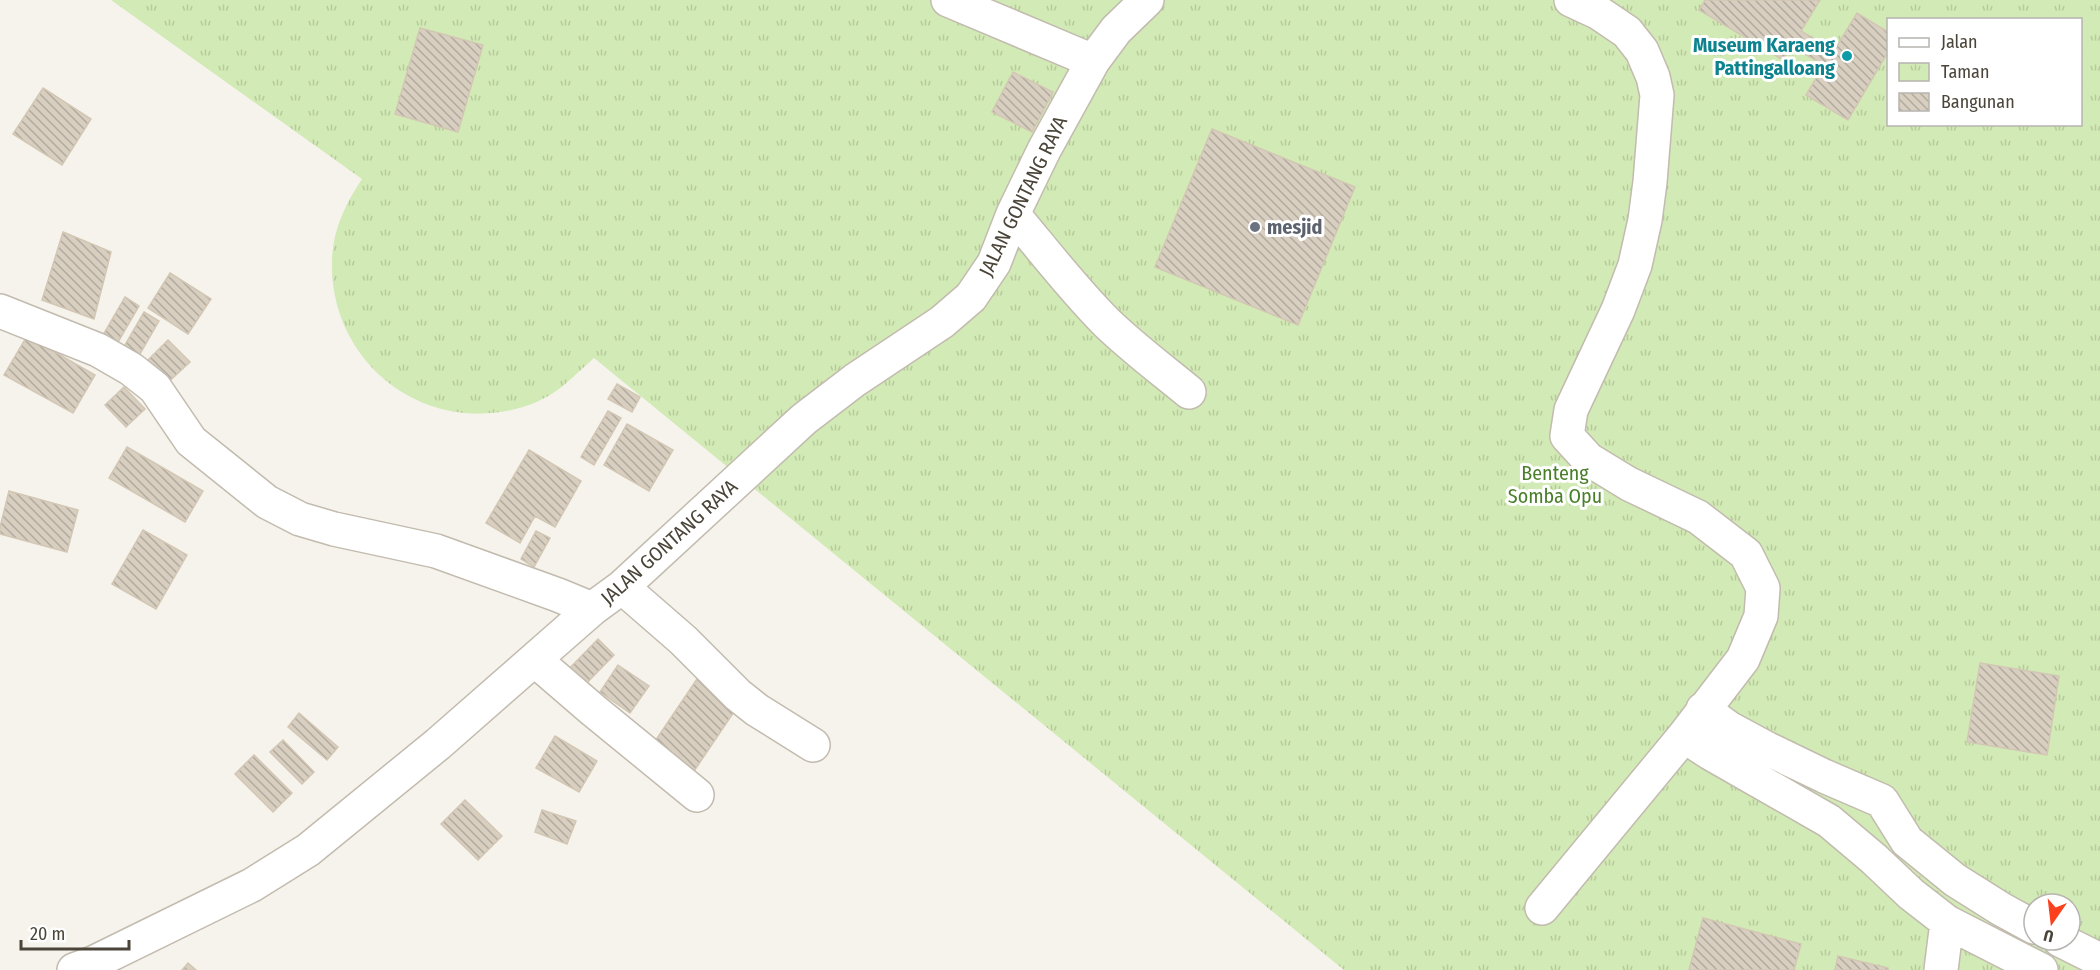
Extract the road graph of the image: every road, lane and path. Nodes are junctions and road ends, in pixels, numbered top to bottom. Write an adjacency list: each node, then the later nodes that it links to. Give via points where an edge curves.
1 (948, 0): 4 (street)
2 (1147, 0): 4 (street, JALAN GONTANG RAYA, via 1116,30)
3 (1571, 0): 11 (street, via 1627,32 1642,51 1657,95 1649,192 1635,265 1571,410 1567,436 1588,459 1698,517 1746,554 1763,588 1761,616 1743,659)
4 (1093, 61): 5 (street, JALAN GONTANG RAYA)
5 (1013, 214): 7 (street, via 1084,299 1138,351); 8 (street, JALAN GONTANG RAYA, via 994,263 971,297 942,322 804,419)
6 (0, 311): 9 (street, via 99,350 131,369 155,388 191,441 267,502 300,519 436,551)
7 (1189, 392)
8 (622, 587): 9 (street, JALAN GONTANG RAYA); 13 (street, via 747,702)
9 (592, 609): 10 (street, JALAN GONTANG RAYA)
10 (535, 660): 14 (street); 20 (street, JALAN GONTANG RAYA, via 308,850 252,885)
11 (1703, 709): 12 (street); 16 (street, via 1768,749 1882,801 1908,841 1955,880)
12 (1684, 736): 15 (street); 17 (street, via 1829,821)
13 (813, 745)
14 (697, 795)
15 (1542, 908)
16 (2022, 920)
17 (1947, 922): 21 (street); 22 (street)
18 (2082, 951): 19 (street)
19 (2100, 960)
20 (74, 970)
21 (1941, 970)
22 (2041, 970)

